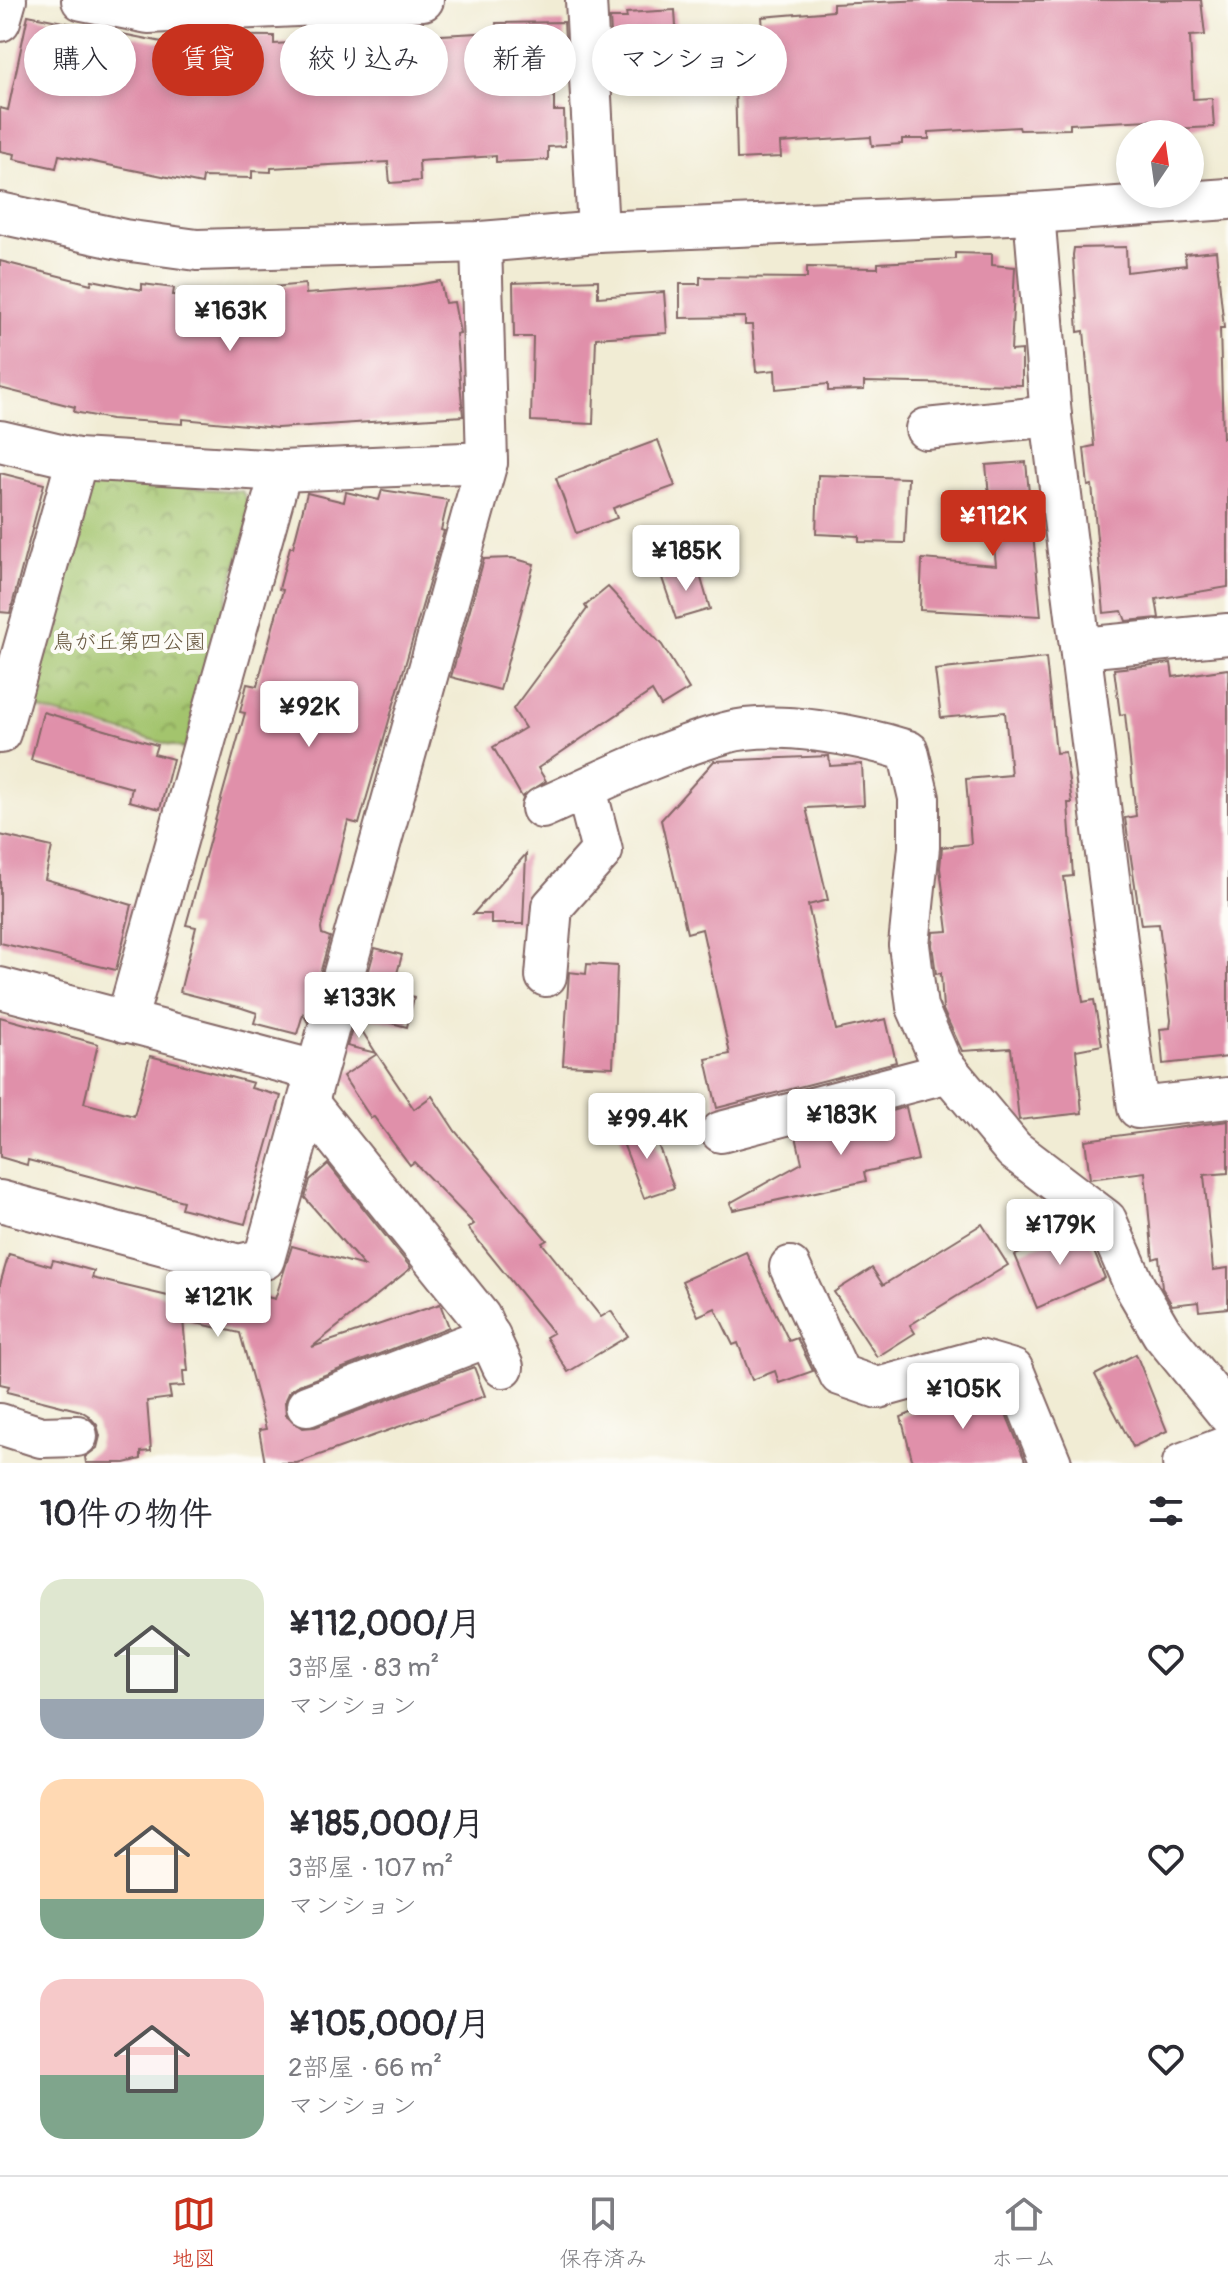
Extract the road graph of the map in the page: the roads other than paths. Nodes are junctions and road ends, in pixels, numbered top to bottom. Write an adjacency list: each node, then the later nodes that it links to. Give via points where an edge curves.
1 (6, 0): 5 (street)
2 (82, 0): 3 (street, via 148,13)
3 (423, 0)
4 (586, 0): 9 (street)
5 (0, 21)
6 (1228, 199): 8 (street)
7 (0, 213): 10 (street, via 197,250)
8 (1034, 213): 9 (street); 11 (street)
9 (598, 232): 10 (street)
10 (481, 242): 15 (street)
11 (1051, 416): 12 (street); 18 (street)
12 (926, 429)
13 (0, 441): 14 (street)
14 (77, 459): 16 (street); 19 (street)
15 (487, 462): 16 (street); 26 (street)
16 (281, 471): 24 (street)
17 (1228, 634): 18 (street)
18 (1082, 648): 27 (street, via 1138,1108)
19 (0, 733)
20 (586, 789): 21 (street); 22 (street, via 602,851 552,907); 25 (street, via 728,732 786,729 874,740 908,751 919,798 909,945 917,1007)
21 (542, 808)
22 (546, 976)
23 (0, 988): 24 (street)
24 (126, 1022): 26 (street)
25 (949, 1072): 28 (street); 32 (street, via 1014,1150 1106,1220 1162,1333)
26 (312, 1087): 29 (street, via 264,1259 239,1265); 31 (street, via 480,1317 497,1351)
27 (1228, 1098)
28 (721, 1132)
29 (0, 1201)
30 (790, 1267): 36 (street, via 840,1375 878,1388 979,1360 1013,1370)
31 (307, 1406)
32 (1228, 1414)
33 (0, 1424): 34 (street, via 41,1437)
34 (77, 1436)
35 (1228, 1446): 37 (street)
36 (1051, 1463)
37 (1183, 1463)

